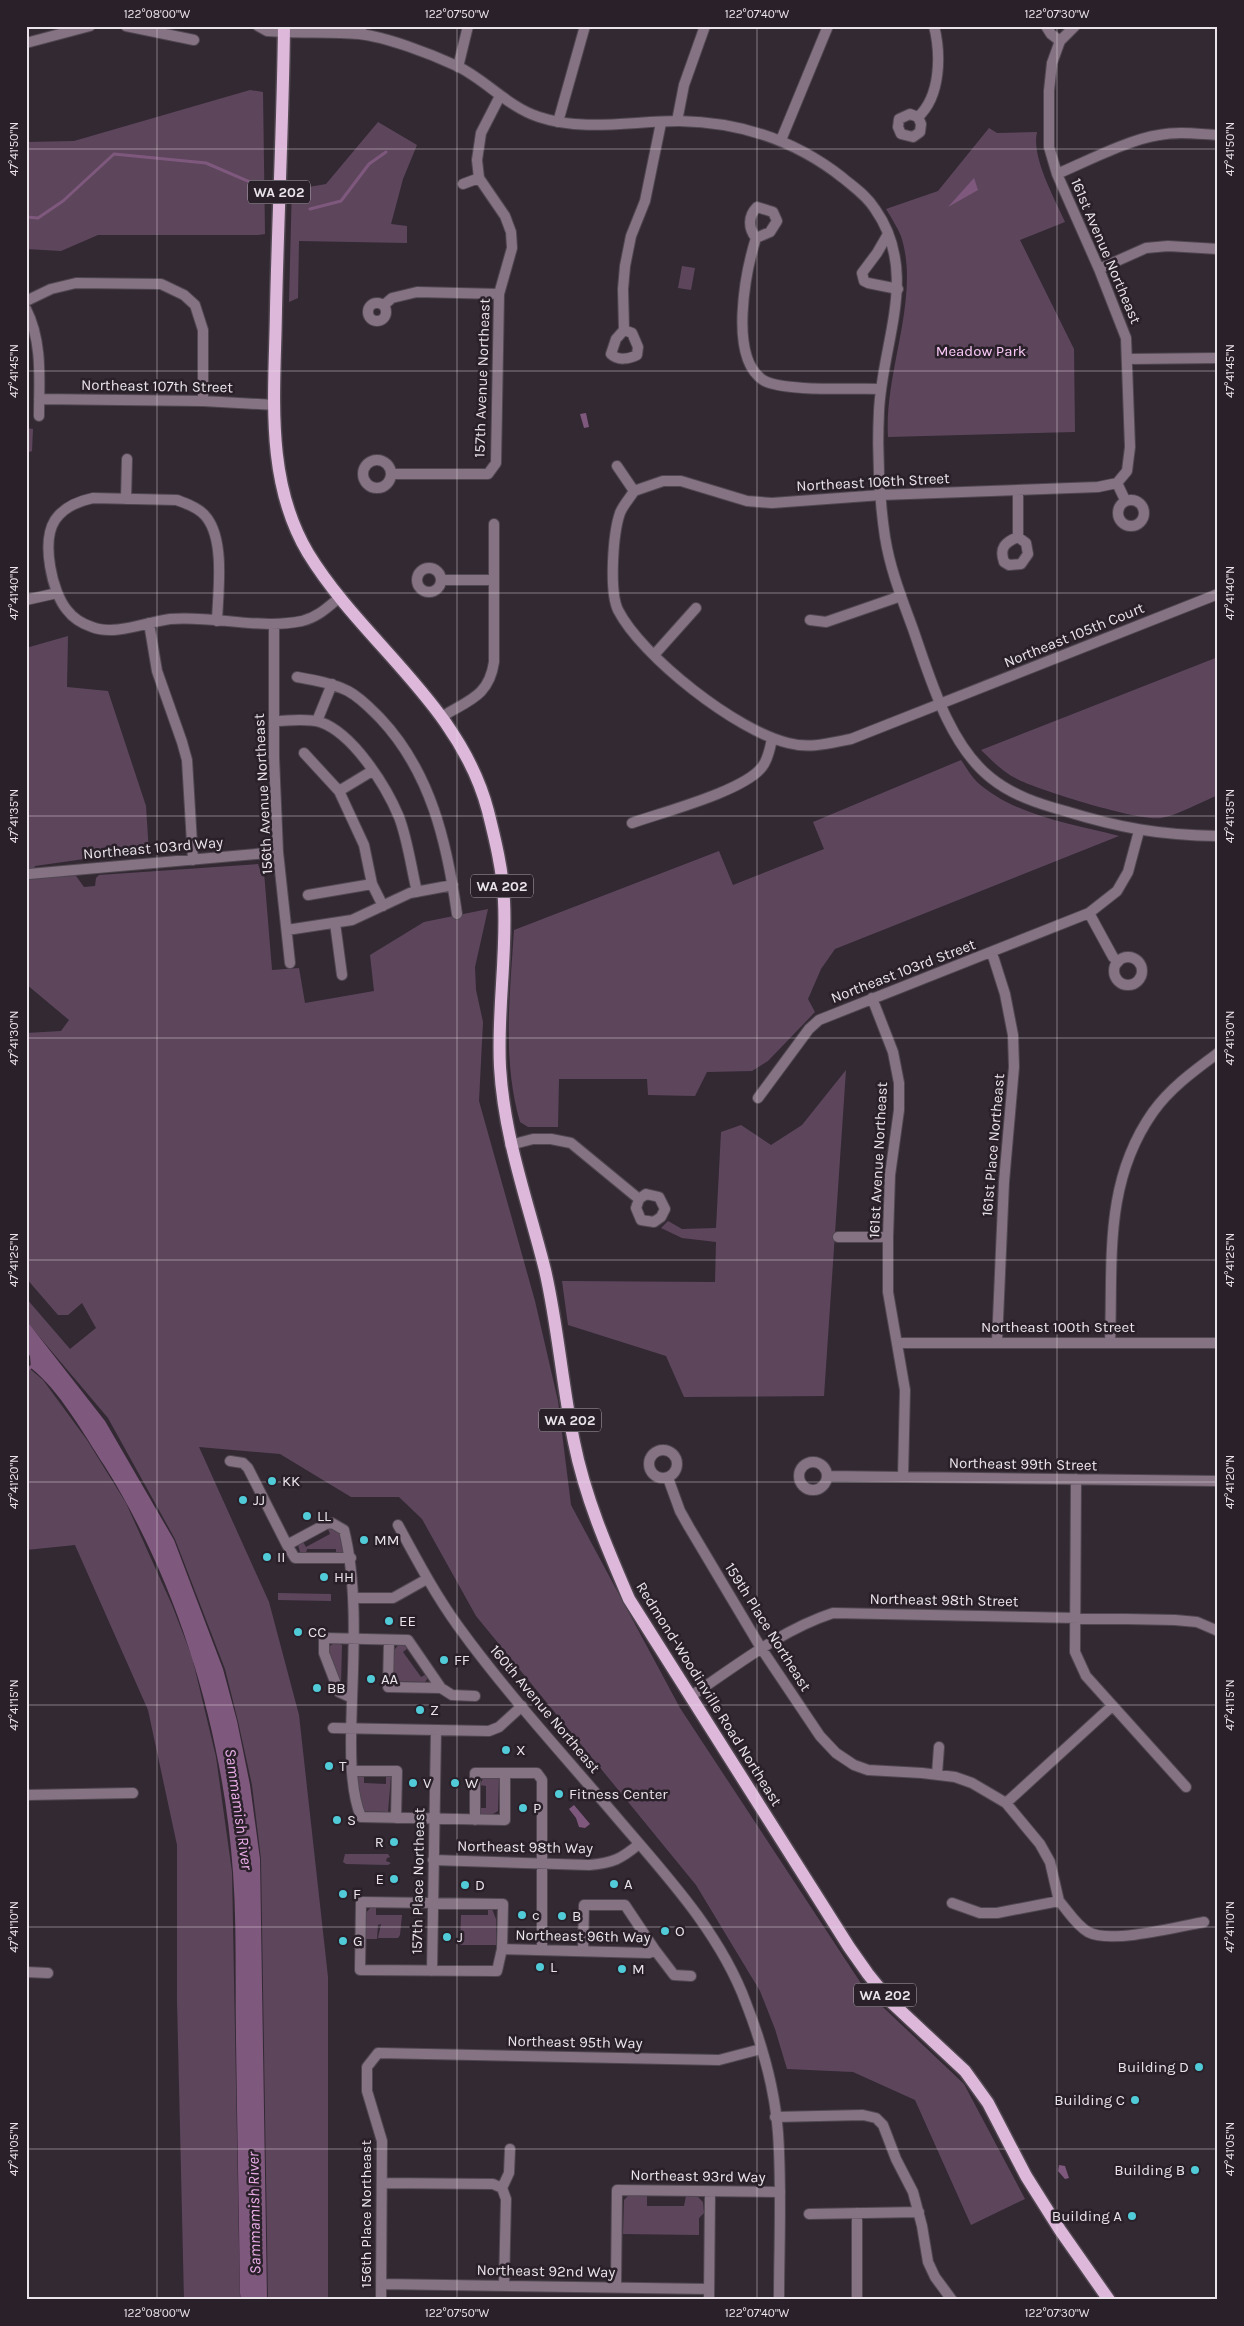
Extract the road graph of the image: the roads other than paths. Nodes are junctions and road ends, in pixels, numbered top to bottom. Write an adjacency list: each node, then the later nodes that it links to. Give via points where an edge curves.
1 (90, 26): 15 (street)
2 (126, 26): 13 (street)
3 (258, 26): 10 (street, via 267,31)
4 (468, 26): 16 (street)
5 (585, 26): 20 (street)
6 (705, 26): 19 (street, via 684,85)
7 (828, 26): 23 (street)
8 (1046, 26): 14 (street)
9 (1075, 26): 14 (street, 161st Avenue Northeast)
10 (284, 29): 11 (street); 42 (main road, Redmond-Woodinville Road Northeast / WA 202)
11 (361, 30): 16 (street)
12 (935, 31): 18 (street, via 936,81 926,109)
13 (194, 40)
14 (1060, 41): 24 (street, 161st Avenue Northeast, via 1052,63 1047,126)
15 (26, 43)
16 (458, 67): 17 (street)
17 (500, 96): 20 (street, via 528,113); 25 (street, via 481,133 477,160)
18 (918, 117)
19 (677, 121): 21 (street); 23 (street, via 722,124)
20 (558, 122): 21 (street, via 588,126)
21 (660, 123): 36 (street, via 645,201 631,236 625,266)
22 (1218, 135): 24 (street, via 1158,135)
23 (781, 140): 27 (street, via 830,168 863,194)
24 (1057, 174): 30 (street, 161st Avenue Northeast)
25 (479, 178): 26 (street); 32 (street, 157th Avenue Northeast, via 506,216 511,232 512,248)
26 (463, 184)
27 (888, 234): 31 (street); 31 (street, via 862,273 862,278 868,283)
28 (756, 238): 39 (street, via 745,282 742,318 744,345 752,369 762,380 779,386)
29 (1218, 249): 30 (street, via 1146,248)
30 (1100, 269): 38 (street, 161st Avenue Northeast, via 1126,338)
31 (898, 289): 39 (street)
32 (499, 294): 34 (street, via 417,292 392,298); 46 (street, 157th Avenue Northeast, via 494,466 488,474 473,476)
33 (26, 301): 41 (street, via 51,289 76,283 161,284 190,298 203,330)
34 (384, 305)
35 (26, 309): 40 (street, via 35,331 39,354)
36 (624, 330)
37 (1218, 358): 38 (street)
38 (1128, 359): 47 (street, 161st Avenue Northeast, via 1128,471)
39 (881, 389): 50 (street)
40 (39, 399): 41 (street, Northeast 107th Street); 43 (street)
41 (203, 401): 42 (street, Northeast 107th Street)
42 (275, 405): 60 (main road, Redmond-Woodinville Road Northeast / WA 202, via 275,445 280,481 291,516 308,552)
43 (39, 416)
44 (127, 459): 51 (street)
45 (617, 466): 49 (street)
46 (392, 474)
47 (1117, 484): 48 (street, Northeast 106th Street, via 1098,488); 52 (street)
48 (1018, 490): 50 (street, Northeast 106th Street); 54 (street)
49 (634, 491): 50 (street, Northeast 106th Street, via 663,481 681,481 747,501 772,503); 67 (street, Northeast 105th Court, via 621,511 614,532 613,594 629,627)
50 (881, 495): 59 (street, via 891,568)
51 (126, 498): 57 (street, via 82,501 66,509 55,520 48,540 48,556); 64 (street, via 177,500 189,504 207,518 216,538)
52 (1125, 500)
53 (494, 524): 56 (street)
54 (1018, 537)
55 (442, 580): 56 (street)
56 (494, 580): 71 (street, via 494,662 488,685)
57 (57, 593): 61 (street); 65 (street, via 68,612 92,628 108,630)
58 (1218, 594): 70 (street, Northeast 105th Court)
59 (901, 596): 63 (street, via 826,622); 70 (street)
60 (340, 597): 66 (street, via 316,616); 71 (main road, Redmond-Woodinville Road Northeast / WA 202)
61 (26, 600)
62 (696, 608): 67 (street)
63 (810, 620)
64 (217, 621): 65 (street, via 173,619); 66 (street)
65 (149, 622): 82 (street, via 157,671 186,759)
66 (274, 624): 72 (street, 156th Avenue Northeast)
67 (654, 654): 74 (street, Northeast 105th Court, via 701,697)
68 (296, 677): 69 (street)
69 (332, 684): 73 (street); 85 (street, via 364,702 397,736 412,760 432,802)
70 (941, 704): 74 (street, Northeast 105th Court, via 851,738 815,747); 79 (street, via 960,743 992,780 1044,806)
71 (443, 716): 100 (main road, Redmond-Woodinville Road Northeast / WA 202, via 480,785 503,890 500,1067)
72 (274, 721): 73 (street); 81 (street, 156th Avenue Northeast)
73 (317, 721): 76 (street, via 329,725 343,736)
74 (772, 738): 78 (street, via 763,766 752,777 734,787)
75 (304, 753): 77 (street)
76 (372, 771): 77 (street); 86 (street, via 398,817)
77 (339, 790): 84 (street, via 364,845)
78 (632, 823)
79 (1139, 831): 80 (street); 89 (street, Northeast 103rd Street, via 1128,872 1117,890)
80 (1218, 836)
81 (278, 852): 82 (street, Northeast 103rd Way); 92 (street, 156th Avenue Northeast)
82 (193, 860): 83 (street, Northeast 103rd Way)
83 (29, 874)
84 (372, 884): 87 (street); 88 (street)
85 (453, 885): 86 (street); 90 (street)
86 (417, 892): 88 (street)
87 (308, 895)
88 (383, 906): 91 (street, via 352,920)
89 (1089, 913): 93 (street, Northeast 103rd Street); 94 (street)
90 (457, 914)
91 (335, 923): 92 (street); 96 (street)
92 (287, 930): 95 (street, 156th Avenue Northeast)
93 (992, 953): 97 (street, Northeast 103rd Street); 104 (street, 161st Place Northeast, via 1013,1035 1014,1067 1004,1182)
94 (1118, 962)
95 (290, 963)
96 (342, 976)
97 (872, 998): 99 (street, Northeast 103rd Street, via 819,1020); 103 (street, 161st Avenue Northeast, via 893,1052 899,1084 899,1110 890,1174)
98 (1218, 1053): 106 (street, via 1173,1090 1153,1112 1128,1162 1116,1197 1112,1230)
99 (758, 1098)
100 (510, 1145): 101 (street, via 533,1139 571,1143); 126 (main road, Redmond-Woodinville Road Northeast / WA 202, via 545,1271 574,1446 588,1497 629,1599)
101 (639, 1199)
102 (838, 1237): 103 (street)
103 (888, 1237): 105 (street, 161st Avenue Northeast, via 888,1292)
104 (997, 1342): 105 (street, Northeast 100th Street); 106 (street, Northeast 100th Street)
105 (898, 1343): 110 (street, 161st Avenue Northeast, via 905,1390)
106 (1110, 1343): 107 (street, Northeast 100th Street)
107 (1218, 1344)
108 (230, 1461): 115 (street, via 243,1463 248,1468)
109 (828, 1476): 110 (street, Northeast 99th Street)
110 (903, 1477): 112 (street, Northeast 99th Street)
111 (668, 1478): 123 (street, 159th Place Northeast, via 685,1519)
112 (1076, 1479): 113 (street, Northeast 99th Street); 119 (street)
113 (1218, 1481)
114 (398, 1526): 117 (street, 160th Avenue Northeast)
115 (287, 1545): 116 (street, via 295,1558); 116 (street, via 332,1523 344,1530)
116 (351, 1558): 118 (street)
117 (427, 1579): 118 (street, via 393,1598); 128 (street, 160th Avenue Northeast, via 457,1625)
118 (353, 1598): 121 (street)
119 (1074, 1618): 120 (street, Northeast 98th Street, via 1175,1620 1197,1622); 123 (street, Northeast 98th Street, via 833,1613); 129 (street, via 1079,1665)
120 (1218, 1631)
121 (352, 1639): 122 (street); 127 (street); 127 (street, via 324,1638 324,1653 339,1692)
122 (389, 1640): 124 (street, via 408,1640); 124 (street, via 388,1687)
123 (761, 1648): 126 (street, Northeast 98th Street); 136 (street, 159th Place Northeast, via 820,1736 836,1753 868,1770)
124 (441, 1688): 125 (street, via 452,1695)
125 (475, 1696)
126 (691, 1696): 178 (main road, Redmond-Woodinville Road Northeast / WA 202, via 868,1974 889,2000 948,2054 988,2103 1026,2176)
127 (352, 1698): 131 (street)
128 (522, 1706): 132 (street, via 499,1727 489,1731); 144 (street, 160th Avenue Northeast)
129 (1112, 1706): 137 (street); 140 (street)
130 (333, 1728): 131 (street)
131 (350, 1729): 132 (street); 134 (street)
132 (436, 1731): 142 (street, 157th Place Northeast)
133 (939, 1747): 136 (street)
134 (352, 1771): 141 (street, via 361,1817); 141 (street, via 397,1771)
135 (505, 1773): 143 (street, via 505,1820); 143 (street, via 475,1773); 146 (street, via 537,1773 542,1780)
136 (937, 1774): 140 (street, via 972,1783)
137 (1186, 1787)
138 (133, 1793): 139 (street)
139 (26, 1795)
140 (1006, 1803): 147 (street, via 1040,1844 1050,1862)
141 (396, 1818): 142 (street)
142 (433, 1819): 143 (street); 145 (street, 157th Place Northeast)
143 (475, 1820)
144 (639, 1844): 146 (street, Northeast 98th Way, via 621,1859 608,1863); 159 (street, 160th Avenue Northeast, via 705,1926 724,1957 746,2001)
145 (433, 1860): 146 (street, Northeast 98th Way); 148 (street, 157th Place Northeast)
146 (544, 1862): 152 (street)
147 (1059, 1901): 149 (street, via 996,1913 980,1913); 150 (street, via 1089,1933 1114,1937)
148 (433, 1902): 151 (street, via 503,1904); 155 (street, 157th Place Northeast); 155 (street, Northeast 96th Way, via 361,1902 360,1970)
149 (952, 1903)
150 (1204, 1922)
151 (502, 1949): 152 (street, Northeast 96th Way); 155 (street, Northeast 96th Way, via 497,1971)
152 (542, 1950): 154 (street, Northeast 96th Way)
153 (655, 1950): 154 (street, Northeast 96th Way); 154 (street, via 624,1905 592,1905 584,1906); 158 (street, Northeast 96th Way, via 674,1975)
154 (583, 1951)
155 (432, 1971)
156 (26, 1972): 157 (street)
157 (48, 1972)
158 (691, 1976)
159 (761, 2049): 160 (street, Northeast 95th Way, via 719,2060); 161 (street, 160th Avenue Northeast)
160 (387, 2053): 163 (street, 156th Place Northeast, via 378,2053 367,2067 370,2106 382,2142)
161 (776, 2117): 166 (street, 160th Avenue Northeast); 167 (street, via 863,2115 876,2118 883,2125)
162 (510, 2149): 164 (street, via 509,2173)
163 (382, 2183): 164 (street, via 493,2184); 170 (street, 156th Place Northeast)
164 (502, 2188): 171 (street, via 506,2199)
165 (710, 2192): 166 (street, Northeast 93rd Way); 172 (street, Northeast 93rd Way, via 617,2190); 173 (street)
166 (780, 2192): 175 (street, 160th Avenue Northeast)
167 (919, 2212): 168 (street); 177 (street, via 928,2262)
168 (857, 2213): 169 (street); 176 (street)
169 (809, 2214)
170 (382, 2284): 171 (street, Northeast 92nd Way); 174 (street, 156th Place Northeast)
171 (504, 2286): 172 (street, Northeast 92nd Way)
172 (616, 2287): 173 (street, Northeast 92nd Way)
173 (709, 2294)
174 (381, 2300)
175 (779, 2300)
176 (857, 2300)
177 (952, 2300)
178 (1109, 2300)

